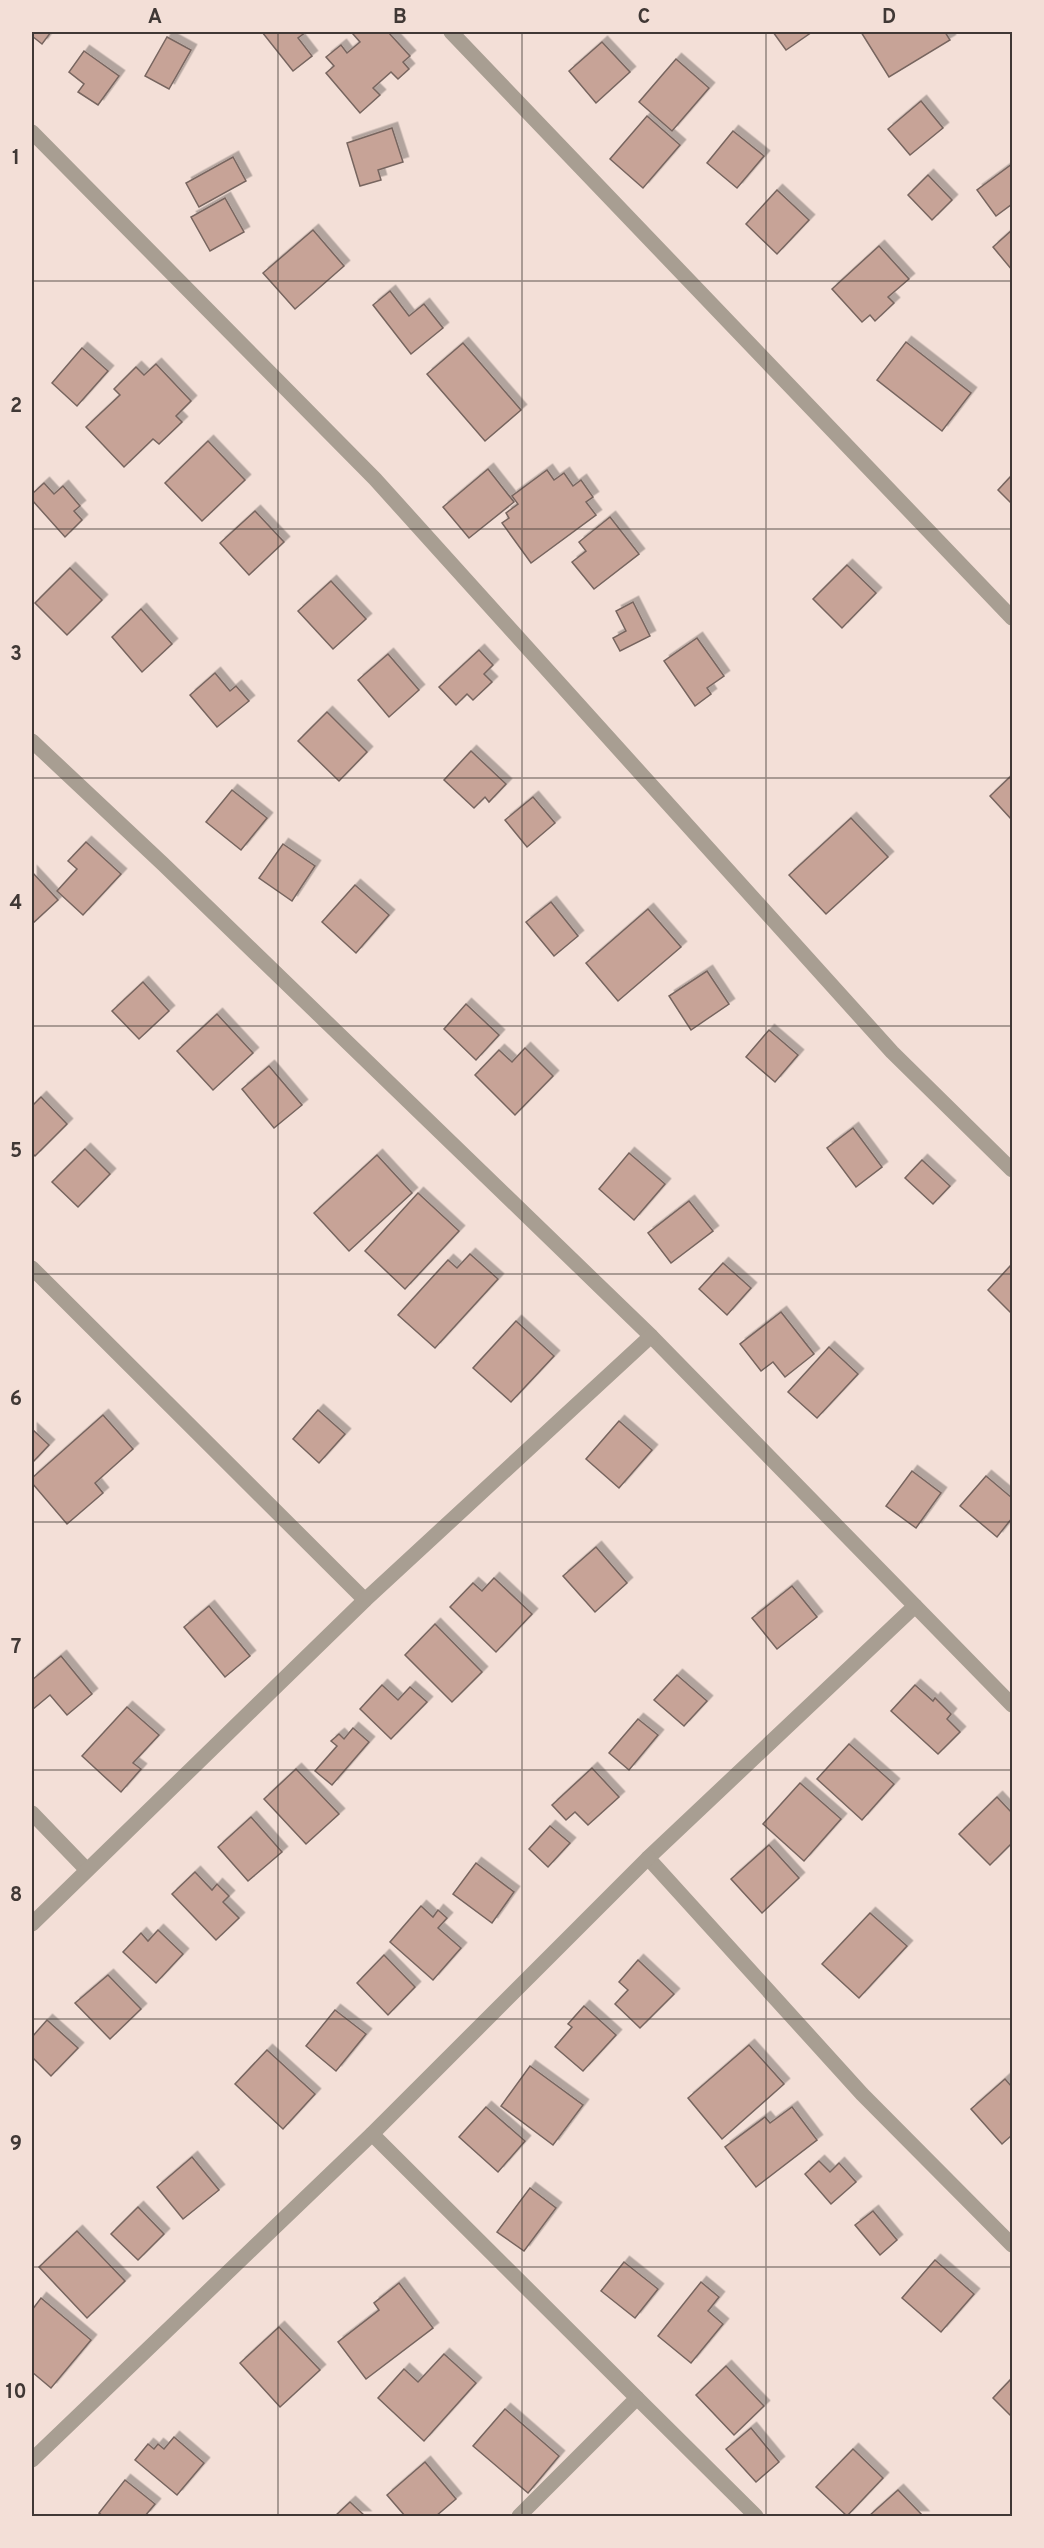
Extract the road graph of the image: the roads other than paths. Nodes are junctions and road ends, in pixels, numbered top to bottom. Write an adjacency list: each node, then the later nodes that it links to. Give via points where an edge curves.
1 (451, 32): 3 (street)
2 (32, 132): 5 (street, via 375,479 877,1036)
3 (1012, 618)
4 (32, 741): 7 (street)
5 (1012, 1170)
6 (32, 1268): 8 (street)
7 (651, 1336): 8 (street); 9 (street)
8 (365, 1600): 13 (street)
9 (915, 1606): 10 (street); 12 (street)
10 (1012, 1705)
11 (32, 1813): 13 (street)
12 (648, 1858): 15 (street); 16 (street, via 862,2094)
13 (86, 1869): 14 (street)
14 (32, 1924)
15 (372, 2134): 17 (street); 18 (street)
16 (1012, 2245)
17 (637, 2398): 19 (street); 20 (street)
18 (32, 2460)
19 (519, 2517)
20 (756, 2517)

